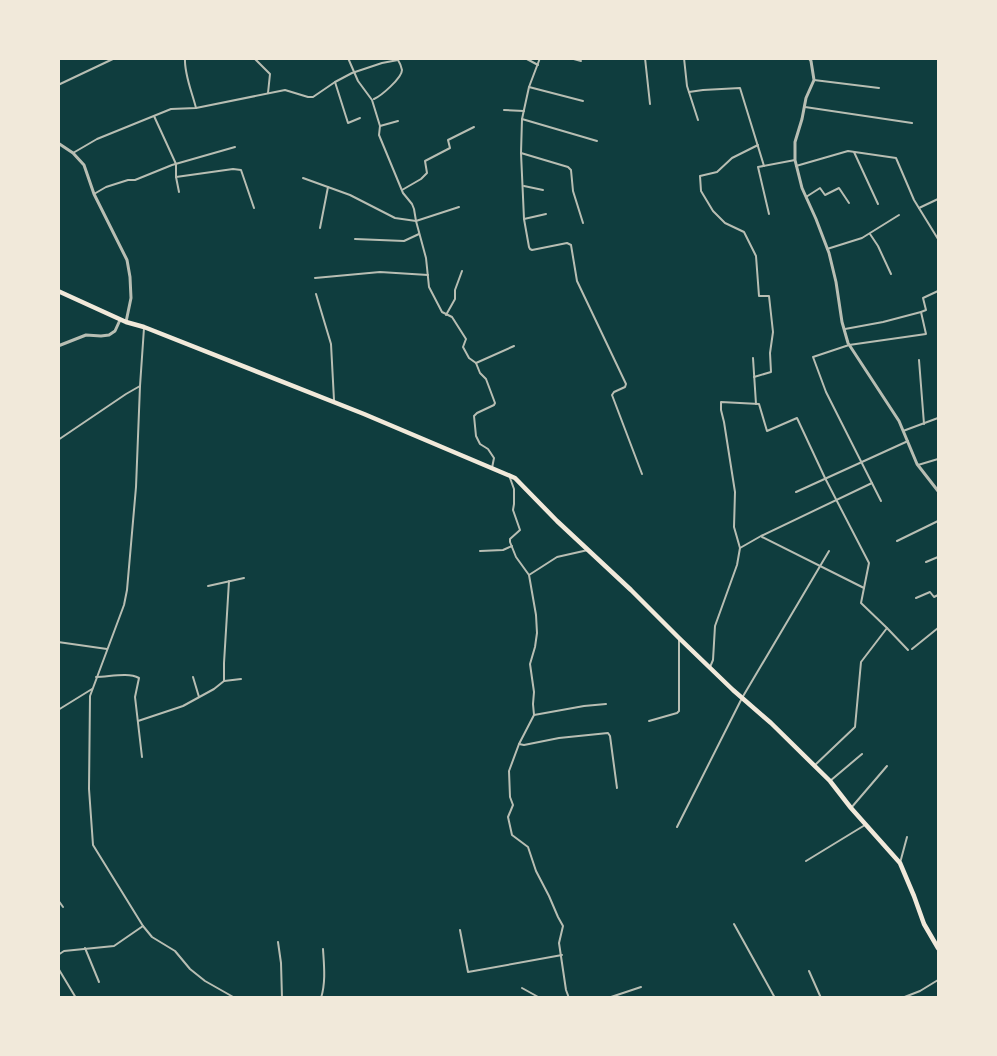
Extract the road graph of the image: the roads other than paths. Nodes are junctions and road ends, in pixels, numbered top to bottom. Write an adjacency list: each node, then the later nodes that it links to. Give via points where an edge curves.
1 (115, 58): 16 (street)
2 (185, 58): 25 (street)
3 (254, 58): 20 (street, via 270,74)
4 (348, 58): 13 (street)
5 (525, 58): 12 (street)
6 (540, 58): 12 (street)
7 (570, 58): 11 (street)
8 (645, 58): 23 (street)
9 (684, 58): 19 (street)
10 (809, 58): 14 (street)
11 (581, 61)
12 (538, 65): 17 (street)
13 (354, 73): 15 (street); 21 (street); 21 (street, via 398,60 400,75 383,95)
14 (813, 80): 18 (street); 24 (street)
15 (334, 82): 20 (street, via 313,97 285,90); 29 (street, via 348,123)
16 (58, 85)
17 (529, 87): 22 (street); 27 (street)
18 (879, 88)
19 (689, 92): 31 (street); 38 (street, via 740,88)
20 (268, 93): 25 (street)
21 (372, 100): 34 (street)
22 (583, 101)
23 (650, 104)
24 (804, 107): 33 (street); 43 (street, via 795,142)
25 (196, 108): 28 (street, via 171,109)
26 (504, 110): 27 (street)
27 (524, 111): 30 (street)
28 (154, 116): 41 (street); 44 (street)
29 (360, 118)
30 (522, 120): 36 (street); 42 (street)
31 (698, 120)
32 (398, 122): 34 (street)
33 (912, 123)
34 (380, 126): 51 (street, via 379,135)
35 (474, 127): 51 (street, via 448,140 450,148 425,160 425,176)
36 (597, 141)
37 (58, 143): 41 (street)
38 (758, 145): 45 (street); 93 (street, via 732,158 717,172 700,176 701,191 713,211 724,223 744,232 756,256 759,296 769,296 773,332 771,372)
39 (235, 147): 44 (street)
40 (854, 152): 46 (street); 58 (street); 61 (street, via 896,158)
41 (73, 153): 54 (street, via 84,165)
42 (521, 153): 49 (street); 67 (street, via 571,170)
43 (795, 160): 45 (street); 46 (street)
44 (176, 164): 47 (street); 54 (street)
45 (764, 166): 63 (street, via 758,167)
46 (796, 166): 55 (street)
47 (176, 177): 53 (street); 60 (street, via 239,169)
48 (303, 178): 50 (street)
49 (524, 186): 52 (street); 65 (street)
50 (328, 187): 66 (street, via 394,218); 68 (street)
51 (402, 190): 66 (street, via 412,204)
52 (543, 190)
53 (179, 192)
54 (94, 194): 84 (street, via 127,260 131,297)
55 (806, 197): 57 (street, via 820,188 825,195 839,188); 73 (street)
56 (939, 199): 61 (street)
57 (849, 203)
58 (878, 204)
59 (459, 207): 66 (street)
60 (254, 208)
61 (919, 208): 71 (street)
62 (546, 214): 65 (street)
63 (769, 214)
64 (899, 215): 69 (street)
65 (524, 219): 106 (street, via 530,249 571,245 577,281 626,384 612,395)
66 (416, 221): 70 (street)
67 (583, 223)
68 (320, 228)
69 (869, 233): 73 (street); 75 (street)
70 (419, 234): 72 (street, via 404,241); 76 (street)
71 (938, 236)
72 (355, 239)
73 (827, 249): 86 (street)
74 (462, 271): 82 (street, via 456,298)
75 (891, 274)
76 (428, 275): 77 (street, via 380,272); 82 (street, via 429,287)
77 (315, 278)
78 (58, 291): 83 (main road)
79 (939, 291): 81 (street, via 923,298 926,310)
80 (316, 294): 95 (street, via 331,344)
81 (921, 312): 86 (street); 87 (street, via 927,334)
82 (446, 315): 92 (street, via 452,317 466,339 463,347)
83 (120, 320): 84 (main road); 88 (street, via 109,335 86,335)
84 (126, 322): 85 (main road)
85 (144, 327): 94 (street); 95 (main road)
86 (844, 329): 87 (street)
87 (849, 345): 99 (street); 103 (street, via 813,357)
88 (58, 346)
89 (514, 346): 92 (street)
90 (753, 358): 93 (street)
91 (919, 360): 98 (street)
92 (476, 363): 105 (street, via 495,403 474,416 476,436 494,458)
93 (754, 377): 96 (street)
94 (140, 386): 100 (street); 136 (street, via 130,566 124,605)
95 (334, 402): 105 (main road)
96 (756, 404): 108 (street, via 767,431 797,418); 118 (street, via 721,402 735,492 734,527)
97 (939, 418): 98 (street)
98 (924, 424): 99 (street)
99 (903, 431): 101 (street)
100 (58, 440)
101 (908, 441): 103 (street); 104 (street)
102 (939, 459): 104 (street)
103 (861, 462): 108 (street); 109 (street)
104 (918, 465): 110 (street)
105 (492, 468): 107 (main road)
106 (642, 474)
107 (510, 476): 117 (street, via 513,510 520,530 510,539); 119 (main road)
108 (825, 478): 111 (street); 112 (street)
109 (872, 483): 112 (street); 113 (street)
110 (939, 491)
111 (796, 492)
112 (836, 500): 115 (street); 129 (street, via 869,563)
113 (881, 501)
114 (939, 521): 116 (street)
115 (761, 536): 118 (street); 124 (street)
116 (897, 541)
117 (512, 546): 120 (street); 125 (street)
118 (740, 548): 137 (street, via 715,626)
119 (588, 550): 125 (street, via 557,556); 134 (main road)
120 (480, 551)
121 (829, 551): 124 (street)
122 (939, 557): 123 (street)
123 (926, 562)
124 (819, 566): 129 (street); 144 (street)
125 (529, 575): 147 (street, via 536,615 536,640 530,664)
126 (244, 578): 127 (street)
127 (229, 581): 128 (street); 141 (street)
128 (208, 586)
129 (864, 588): 132 (street, via 861,603)
130 (939, 595): 131 (street, via 934,597 930,592)
131 (916, 598)
132 (887, 628): 133 (street, via 910,650); 153 (street, via 861,662 855,727)
133 (939, 628)
134 (679, 638): 137 (main road); 148 (street, via 679,711)
135 (58, 642): 136 (street)
136 (107, 648): 138 (street)
137 (710, 667): 144 (main road)
138 (96, 677): 142 (street); 149 (street, via 138,677)
139 (193, 677): 143 (street)
140 (241, 679): 141 (street)
141 (224, 681): 143 (street)
142 (92, 689): 146 (street); 166 (street, via 89,781 93,846)
143 (199, 697): 149 (street)
144 (742, 698): 153 (main road); 159 (street)
145 (606, 704): 147 (street)
146 (58, 710)
147 (534, 715): 150 (street)
148 (649, 721)
149 (138, 722): 152 (street)
150 (519, 744): 156 (street, via 608,733); 173 (street, via 509,771 513,805 508,817 512,835 528,847 563,926)
151 (862, 754): 155 (street)
152 (142, 757)
153 (814, 766): 155 (main road)
154 (887, 766): 157 (street)
155 (830, 781): 157 (main road)
156 (617, 788)
157 (851, 808): 158 (main road)
158 (866, 825): 161 (street); 162 (main road)
159 (677, 827)
160 (907, 837): 162 (street)
161 (806, 861)
162 (900, 863): 170 (main road, via 924,924)
163 (58, 900): 164 (street)
164 (63, 908)
165 (734, 924): 187 (street)
166 (143, 926): 169 (street, via 114,946); 181 (street, via 205,981)
167 (460, 930): 173 (street, via 468,972)
168 (278, 942): 182 (street)
169 (85, 948): 172 (street); 177 (street)
170 (939, 948)
171 (323, 950): 183 (street)
172 (58, 955)
173 (562, 955): 185 (street)
174 (58, 968): 180 (street)
175 (809, 971): 188 (street)
176 (939, 980): 191 (street)
177 (99, 982)
178 (641, 987): 186 (street)
179 (522, 988): 184 (street)
180 (76, 998)
181 (235, 998)
182 (282, 998)
183 (321, 998)
184 (540, 998)
185 (569, 998)
186 (608, 998)
187 (775, 998)
188 (821, 998)
189 (882, 998): 190 (street)
190 (895, 998)
191 (902, 998)

